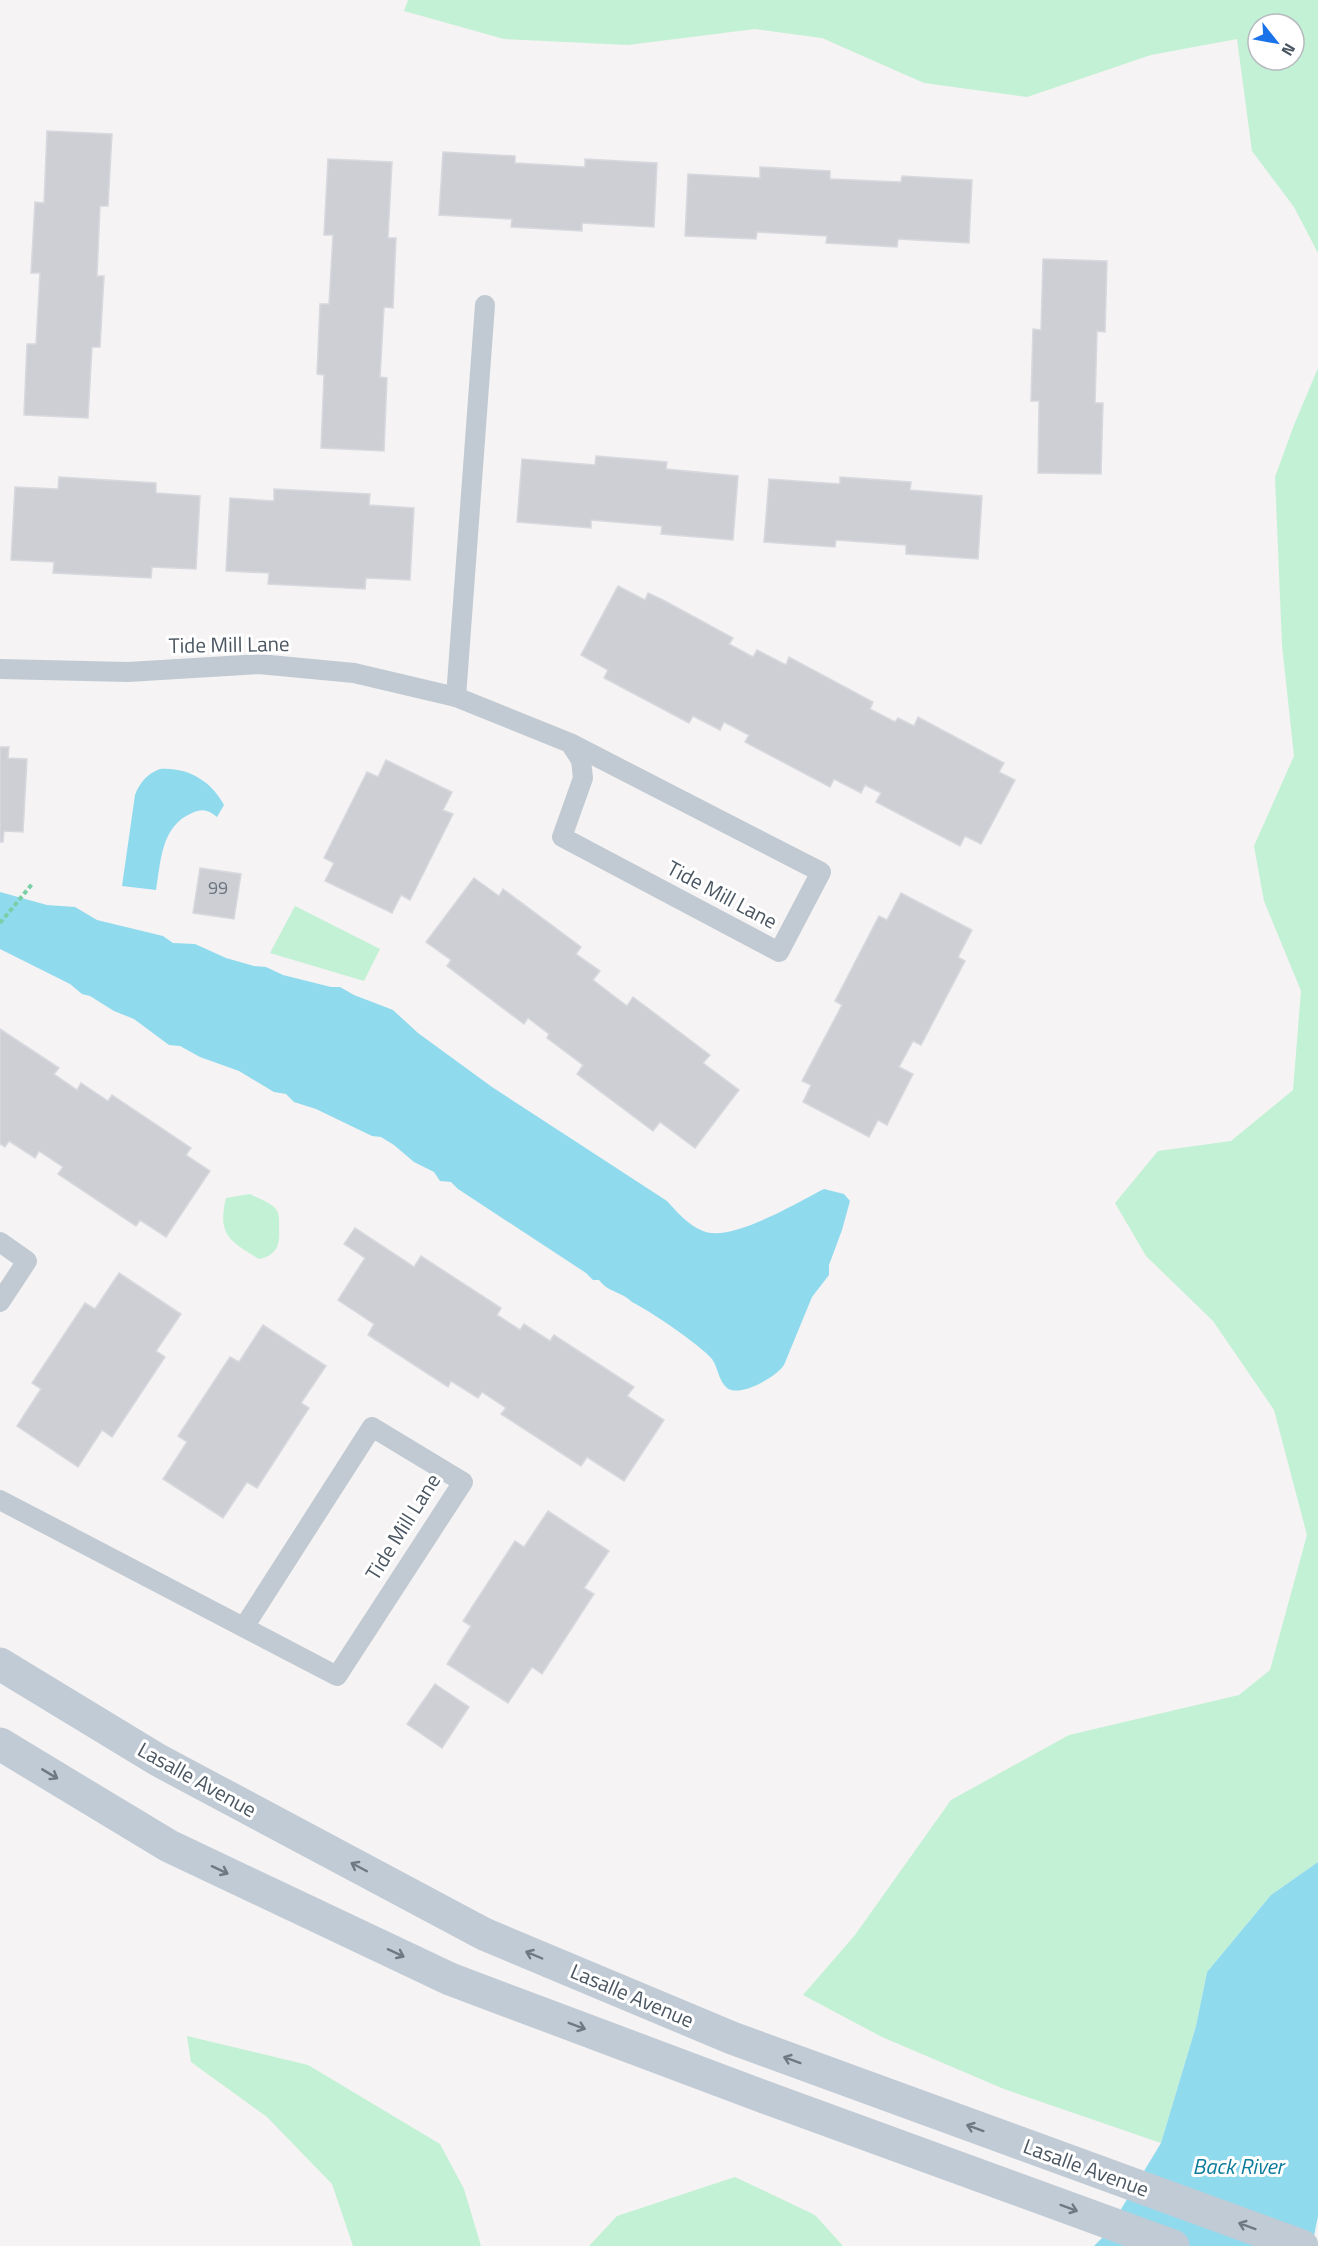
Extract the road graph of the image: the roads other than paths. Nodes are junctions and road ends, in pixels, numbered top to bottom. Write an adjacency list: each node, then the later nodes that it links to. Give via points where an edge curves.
1 (485, 305): 3 (lane)
2 (0, 669): 3 (lane, Tide Mill Lane, via 128,672 259,664 354,673)
3 (456, 697): 4 (lane, Tide Mill Lane)
4 (570, 743): 4 (lane, Tide Mill Lane, via 581,760 583,778 562,837 779,952 821,872)
5 (0, 1242): 6 (lane, via 27,1260)
6 (0, 1302)
7 (0, 1500): 8 (lane, Tide Mill Lane)
8 (244, 1627): 8 (lane, Tide Mill Lane, via 337,1676 463,1482 372,1427)
9 (0, 1664): 12 (main road, Lasalle Avenue, one-way to 9, via 732,2038 484,1934 158,1760)
10 (0, 1744): 11 (main road, Lasalle Avenue, one-way to 11, via 170,1846 450,1978)
11 (1173, 2246)
12 (1302, 2246)

